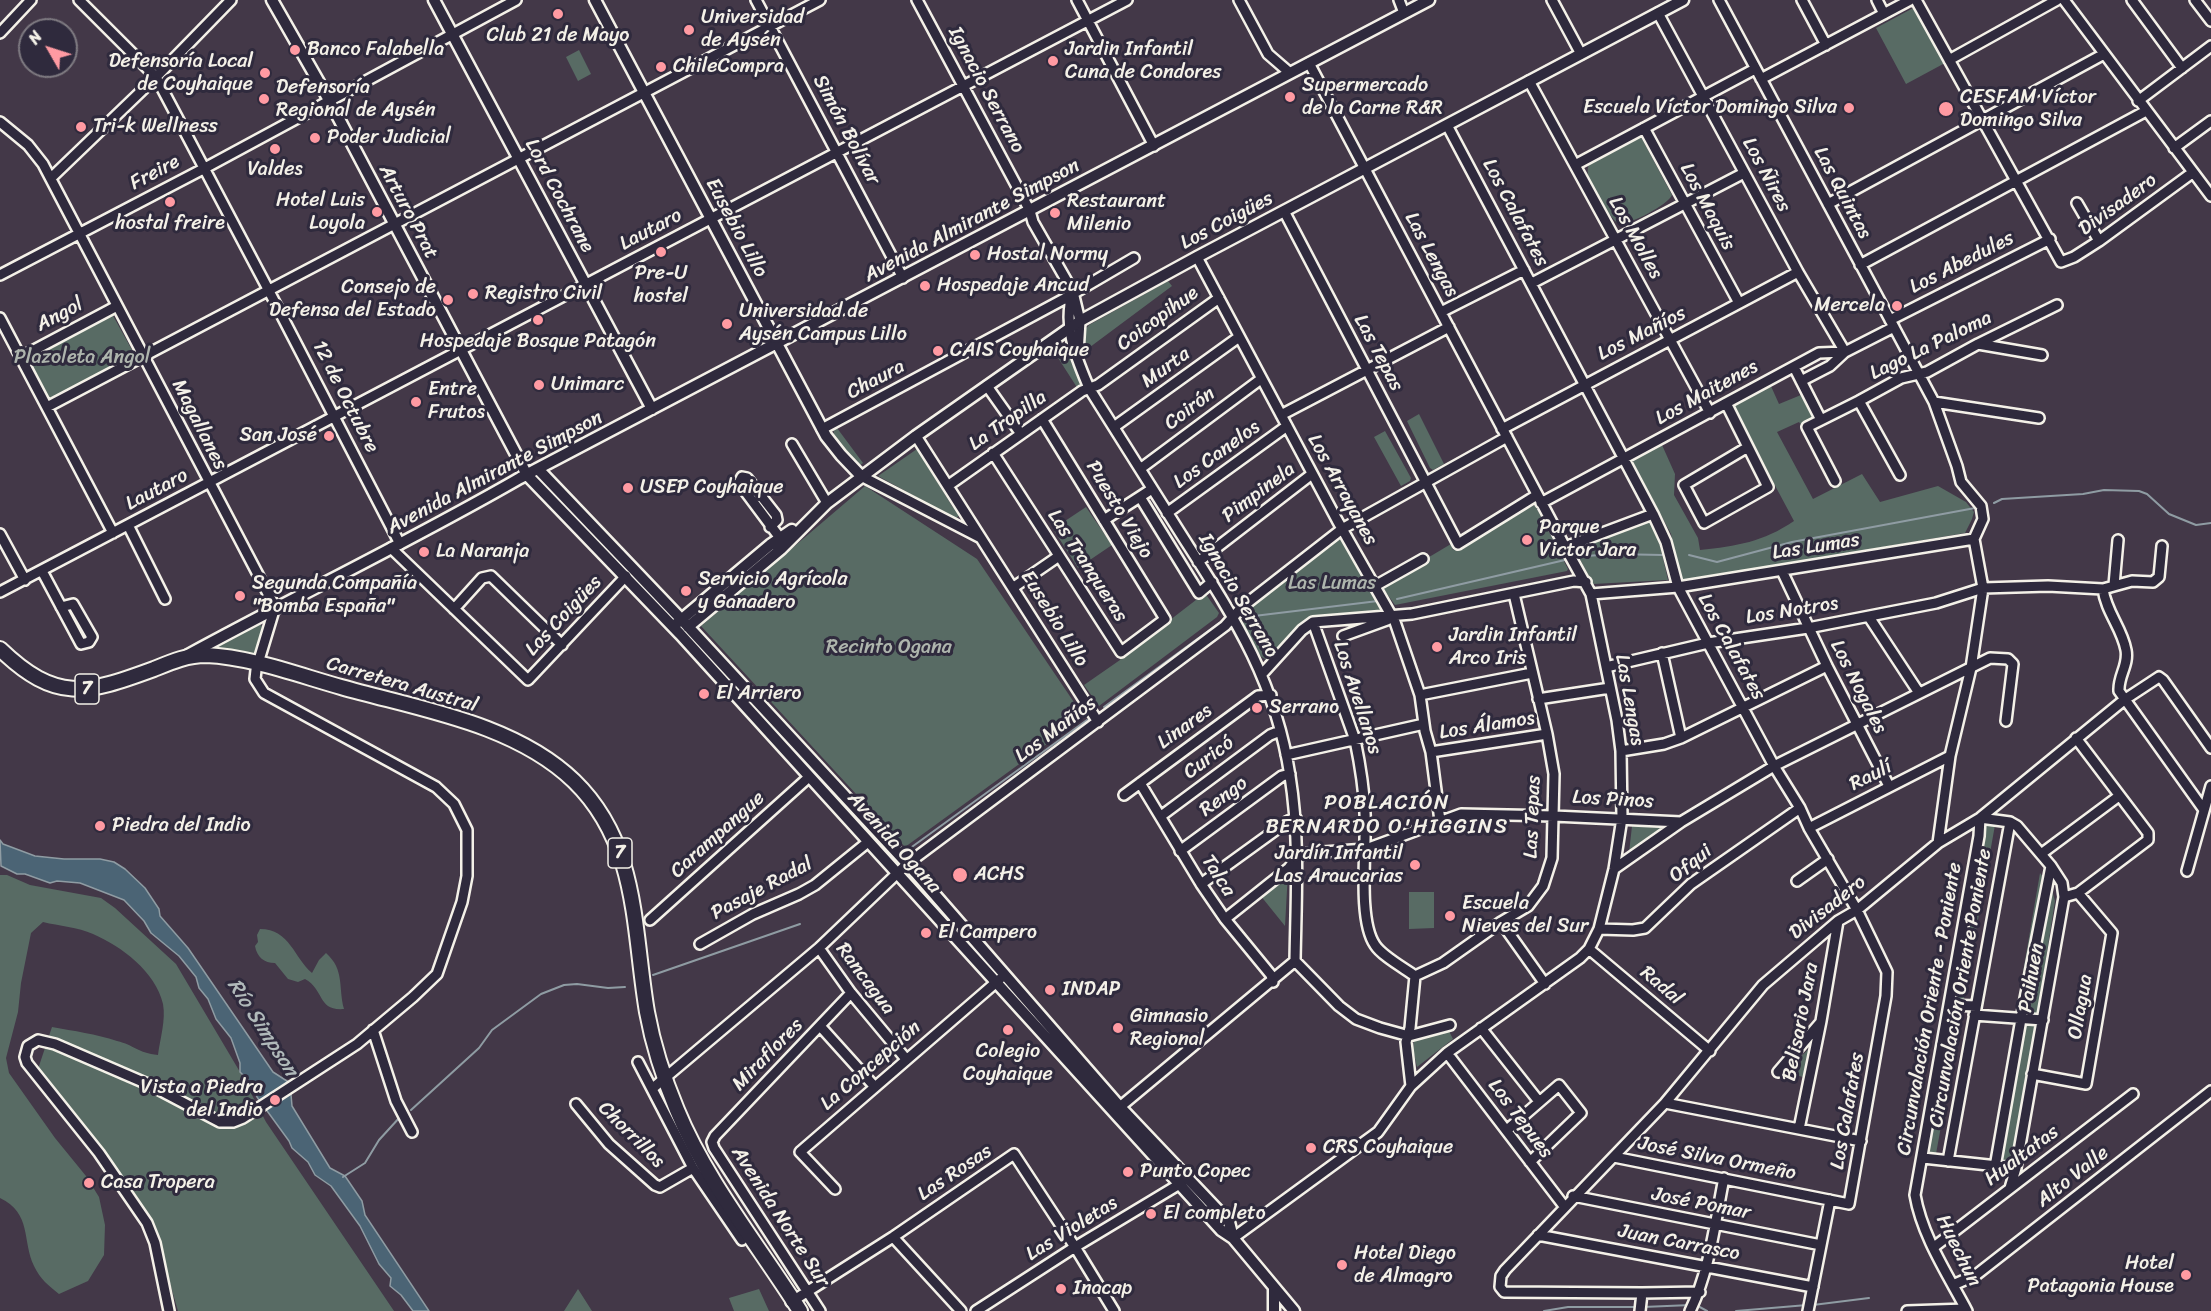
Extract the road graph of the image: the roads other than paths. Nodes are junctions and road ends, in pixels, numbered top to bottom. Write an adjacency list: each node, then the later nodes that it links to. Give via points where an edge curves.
1 (32, 0): 33 (street)
2 (79, 0): 44 (street, 12 de Octubre)
3 (231, 0): 44 (street)
4 (272, 0): 50 (main road, Arturo Prat)
5 (434, 0): 34 (main road, Lord Cochrane)
6 (516, 0): 34 (street, Freire)
7 (594, 0): 48 (main road, Eusebio Lillo)
8 (756, 0): 32 (street, Simón Bolívar)
9 (820, 0): 32 (street)
10 (917, 0): 47 (street, Ignacio Serrano)
11 (1077, 0): 30 (street)
12 (1126, 0): 30 (street, Lautaro)
13 (1239, 0): 43 (street, via 1265,49)
14 (1399, 0): 27 (street)
15 (1430, 0): 27 (main road, Avenida Almirante Simpson)
16 (1552, 0): 37 (street)
17 (1683, 0): 28 (main road, Los Coigües)
18 (1719, 0): 42 (street, Las Quintas)
19 (1802, 0): 35 (street)
20 (1877, 0): 29 (street)
21 (1911, 0): 29 (street)
22 (1916, 0): 39 (street)
23 (2057, 0): 39 (street)
24 (2064, 0): 38 (street)
25 (2132, 0): 41 (street)
26 (2195, 0): 31 (street)
27 (1404, 13): 40 (main road, Avenida Almirante Simpson)
28 (1658, 13): 37 (main road, Los Coigües); 49 (street, Los Ñires)
29 (1884, 14): 35 (street)
30 (1088, 21): 47 (street, Lautaro); 58 (street)
31 (2211, 21)
32 (770, 26): 48 (street); 60 (street, Simón Bolívar)
33 (0, 33)
34 (452, 34): 50 (street, Freire); 61 (main road, Lord Cochrane)
35 (1826, 45): 45 (street)
36 (2211, 46): 41 (street)
37 (1581, 54): 46 (main road, Los Coigües)
38 (2104, 54): 51 (street); 53 (street)
39 (1949, 60): 53 (street)
40 (1309, 63): 43 (main road, Avenida Almirante Simpson); 64 (street, Las Lengas)
41 (2182, 68): 51 (street)
42 (1755, 69): 45 (street, Las Quintas); 49 (street)
43 (1290, 73): 58 (main road, Avenida Almirante Simpson)
44 (156, 77): 63 (street, 12 de Octubre); 67 (street)
45 (1761, 79): 72 (street, Las Quintas)
46 (1529, 81): 56 (main road, Los Coigües); 62 (street, Los Molles)
47 (963, 86): 60 (street, Lautaro); 73 (street, Ignacio Serrano)
48 (644, 93): 61 (street); 75 (main road, Eusebio Lillo)
49 (1703, 95): 57 (street); 65 (street, Los Ñires)
50 (329, 100): 63 (street, Freire); 76 (main road, Arturo Prat)
51 (2138, 101): 52 (street)
52 (2146, 111): 59 (street); 68 (street)
53 (1984, 121): 68 (street); 72 (street)
54 (2211, 121): 59 (street)
55 (0, 122): 67 (street, Magallanes, via 28,145)
56 (1447, 124): 64 (main road, Los Coigües); 84 (street, Los Calafates)
57 (1644, 128): 62 (street); 70 (street, Los Maquis)
58 (1154, 146): 73 (main road, Avenida Almirante Simpson)
59 (2174, 148): 66 (street)
60 (837, 152): 75 (street, Lautaro); 87 (street, Simón Bolívar)
61 (519, 159): 76 (street); 89 (main road, Lord Cochrane)
62 (1575, 165): 79 (street, Los Molles)
63 (205, 168): 77 (street, Freire); 90 (street, 12 de Octubre)
64 (1365, 168): 74 (main road, Los Coigües); 96 (street, Las Lengas)
65 (1744, 173): 70 (street); 85 (street, Los Ñires)
66 (2192, 174): 69 (street); 80 (street, Divisadero)
67 (51, 178): 77 (street, Magallanes)
68 (2016, 180): 78 (street); 83 (street)
69 (2210, 192)
70 (1684, 203): 79 (street); 93 (street, Los Maquis)
71 (2078, 203): 80 (street)
72 (1828, 204): 83 (street, Las Quintas)
73 (1030, 211): 87 (main road, Avenida Almirante Simpson); 91 (street, Ignacio Serrano)
74 (1284, 211): 81 (main road, Los Coigües); 113 (street, Las Tepas)
75 (711, 219): 89 (street, Lautaro); 104 (main road, Eusebio Lillo)
76 (394, 225): 90 (street); 106 (main road, Arturo Prat)
77 (79, 233): 86 (street, Freire); 95 (street, Magallanes)
78 (2050, 239): 80 (street, Divisadero, via 2061,262); 99 (street, Los Abedules)
79 (1615, 240): 88 (street); 103 (street, Los Molles)
80 (2099, 241)
81 (1197, 257): 92 (street, Los Arrayanes); 98 (main road, Los Coigües)
82 (1134, 258): 91 (street, Chaura)
83 (1860, 265): 99 (street, Las Quintas)
84 (1524, 270): 88 (street, Los Calafates); 96 (street)
85 (1798, 272): 93 (street, Los Mañíos); 107 (street, Los Ñires)
86 (0, 274)
87 (903, 278): 104 (main road, Avenida Almirante Simpson)
88 (1532, 283): 117 (street, Los Calafates)
89 (586, 284): 106 (street, Lautaro); 124 (main road, Lord Cochrane)
90 (269, 291): 110 (street); 127 (street, 12 de Octubre)
91 (1073, 292): 98 (street, Ignacio Serrano); 101 (street, Ignacio Serrano); 133 (street, Chaura)
92 (1219, 298): 102 (street, Los Arrayanes); 119 (street, Coicopihue)
93 (1739, 303): 103 (street, Los Mañíos)
94 (2057, 305): 105 (street, Lago La Paloma)
95 (117, 306): 109 (street, Angol); 110 (street, Magallanes)
96 (1441, 312): 100 (street, Las Lengas)
97 (0, 318): 109 (street)
98 (1080, 321): 101 (main road, Los Coigües); 111 (street, Ignacio Serrano)
99 (1892, 323): 107 (street, Los Maitenes); 114 (street, Las Quintas)
100 (1449, 327): 113 (street, Los Canelos); 134 (street, Las Lengas)
101 (1068, 329): 111 (street, Ignacio Serrano); 118 (main road, Los Coigües)
102 (1239, 337): 115 (street, Los Arrayanes); 132 (street, Murta)
103 (1670, 340): 117 (street, Los Mañíos); 125 (street, Los Molles)
104 (777, 343): 124 (main road, Avenida Almirante Simpson); 133 (main road, Eusebio Lillo)
105 (1978, 344): 108 (street); 114 (street, Lago La Paloma, via 1927,372)
106 (460, 351): 127 (street, Lautaro); 144 (main road, Arturo Prat)
107 (1845, 352): 112 (street, Los Maitenes, via 1819,353); 116 (street, via 1830,366)
108 (2042, 355)
109 (21, 357): 123 (street)
110 (144, 357): 123 (street); 149 (street, Magallanes)
111 (1077, 361): 119 (street, Ignacio Serrano)
112 (1794, 367): 116 (street); 122 (street, Los Maitenes)
113 (1367, 370): 126 (street, Los Canelos); 147 (street, Las Tepas)
114 (1918, 373): 120 (street, Lago La Paloma); 121 (street, Las Quintas)
115 (1262, 379): 126 (street, Los Arrayanes); 142 (street, Coirón)
116 (1801, 381): 130 (street)
117 (1585, 383): 134 (street, Los Mañíos); 140 (street, Los Calafates)
118 (987, 386): 135 (street); 136 (main road, Los Coigües)
119 (1089, 388): 129 (street, La Tropilla); 132 (street, Ignacio Serrano)
120 (1859, 401): 130 (street, Lago La Paloma); 145 (street)
121 (1934, 402): 128 (street); 166 (street, Las Quintas, via 1961,482 1981,506 1983,519)
122 (1726, 403): 125 (street, Los Maitenes); 138 (street)
123 (47, 407): 162 (street)
124 (652, 409): 141 (main road, Avenida Almirante Simpson)
125 (1710, 412): 140 (street, Los Maitenes)
126 (1281, 415): 131 (street, Los Arrayanes)
127 (335, 417): 149 (street, Lautaro); 169 (street, 12 de Octubre)
128 (2039, 418)
129 (1042, 419): 135 (street, La Tropilla); 158 (street, Puesto Viejo)
130 (1821, 420): 148 (street, via 1807,427)
131 (1287, 426): 143 (street, Los Arrayanes); 155 (street, Los Canelos)
132 (1114, 428): 142 (street, Ignacio Serrano)
133 (822, 429): 146 (main road, Eusebio Lillo)
134 (1505, 433): 147 (street, Los Mañíos); 153 (street, Las Lengas)
135 (1021, 434): 139 (street, La Tropilla)
136 (916, 436): 146 (main road, Los Coigües); 150 (street, Eusebio Lillo)
137 (792, 444): 154 (street)
138 (1748, 447): 138 (street, via 1684,485 1704,523 1768,487)
139 (993, 453): 150 (street, La Tropilla); 172 (street, Las Tranqueras)
140 (1625, 458): 153 (street, Los Maitenes); 157 (street, Los Calafates)
141 (538, 469): 144 (main road, Avenida Almirante Simpson); 199 (main road, Avenida Ogana)
142 (1140, 469): 151 (street, Ignacio Serrano)
143 (1312, 474): 161 (street, Los Arrayanes); 174 (street, Pimpinela)
144 (527, 475): 169 (main road, Avenida Almirante Simpson); 177 (main road, Avenida Ogana)
145 (1900, 475)
146 (861, 476): 154 (main road, Los Coigües); 164 (street, Eusebio Lillo)
147 (1426, 481): 161 (street, Los Mañíos); 168 (street, Las Tepas)
148 (1836, 481)
149 (209, 483): 159 (street, Lautaro); 192 (street, Magallanes)
150 (949, 485): 164 (street, Eusebio Lillo)
151 (1152, 489): 152 (street); 155 (street, Ignacio Serrano)
152 (1140, 497): 158 (street); 179 (street, via 1199,593)
153 (1539, 499): 168 (street, Los Maitenes); 171 (street, Las Lengas)
154 (827, 503): 156 (main road, Los Coigües)
155 (1167, 513): 174 (street, Ignacio Serrano)
156 (814, 514): 165 (main road, Los Coigües); 199 (main road, Los Coigües, via 781,549)
157 (1653, 514): 171 (street); 184 (street, Los Calafates, via 1666,542)
158 (1104, 520): 196 (street, Puesto Viejo)
159 (128, 525): 162 (street, Lautaro); 190 (street)
160 (770, 526): 160 (street, via 739,483 742,477 747,478 776,514 777,520); 165 (street)
161 (1342, 529): 182 (street, Los Arrayanes); 194 (street, Los Mañíos)
162 (113, 533): 175 (street, Lautaro)
163 (0, 534): 178 (street)
164 (979, 537): 183 (street, Eusebio Lillo)
165 (780, 538): 199 (main road, Los Coigües)
166 (1974, 539): 176 (street, Las Lumas); 185 (street)
167 (2118, 540): 181 (street)
168 (1458, 544)
169 (396, 546): 192 (main road, Avenida Almirante Simpson); 193 (street, 12 de Octubre)
170 (2162, 546): 181 (street, via 2157,580)
171 (1564, 547): 180 (street, Las Lengas)
172 (1059, 556): 183 (street); 196 (street, Las Tranqueras, via 1121,652)
173 (1423, 559): 182 (street)
174 (1198, 562): 179 (street, Ignacio Serrano)
175 (42, 571): 178 (street, Lautaro); 191 (street)
176 (1782, 571): 184 (street, Las Lumas); 200 (street, Los Nogales)
177 (626, 576): 199 (main road, Avenida Ogana); 203 (street, Los Coigües)
178 (25, 580): 187 (street, Lautaro)
179 (1212, 582): 194 (street, Ignacio Serrano)
180 (1586, 582): 188 (street); 189 (street, Las Lengas)
181 (2114, 585): 186 (street)
182 (1374, 586): 197 (street, Los Arrayanes)
183 (1014, 587): 222 (street, Eusebio Lillo)
184 (1678, 587): 189 (street, Las Lumas); 202 (street, Los Calafates)
185 (1983, 588): 186 (street, Los Notros); 195 (street, Los Notros, via 1936,603); 210 (street)
186 (2103, 589): 219 (street, via 2126,649 2126,667 2118,688)
187 (0, 592)
188 (1514, 594): 197 (street); 211 (street, Las Tepas)
189 (1592, 594): 209 (street, Las Lengas)
190 (165, 598)
191 (61, 607)
192 (275, 607): 206 (main road, Avenida Almirante Simpson); 207 (street)
193 (454, 609): 203 (street, via 482,578 491,576); 213 (street, 12 de Octubre)
194 (1233, 616): 212 (street, Ignacio Serrano); 222 (street, Los Mañíos)
195 (1869, 616): 200 (street, Los Notros); 215 (street)
196 (1165, 619)
197 (1393, 620): 198 (street); 201 (street); 217 (street, Los Arrayanes)
198 (1313, 622): 212 (street); 229 (street, Los Avellanos)
199 (681, 624): 237 (main road, Avenida Ogana); 261 (main road, Avenida Ogana)
200 (1808, 628): 202 (street, Los Notros); 208 (street, Los Nogales)
201 (1342, 636)
202 (1708, 643): 205 (street, Los Notros); 220 (street, Los Calafates)
203 (561, 645): 213 (street, Los Coigües)
204 (0, 649): 206 (highway, Carretera Austral / 7, via 38,679 84,690 106,686)
205 (1662, 653): 209 (street, Los Notros); 227 (street)
206 (182, 658): 207 (highway, Carretera Austral / 7, via 207,655)
207 (258, 664): 293 (street, via 255,679 264,693 436,787 454,804 467,830 467,876 462,902 437,974); 301 (highway, Carretera Austral / 7, via 460,720 519,742 573,780 599,809 616,840 629,885 648,1014)
208 (1827, 666): 220 (street); 224 (street, Los Nogales)
209 (1606, 667): 214 (street, Las Lengas)
210 (1971, 668): 215 (street, Los Pinos); 221 (street, Los Pinos, via 1990,658 2012,662); 234 (street)
211 (1532, 673): 217 (street); 218 (street, Las Tepas)
212 (1262, 674): 216 (street, Ignacio Serrano)
213 (528, 680)
214 (1610, 688): 218 (street); 231 (street, Las Lengas)
215 (1919, 693): 224 (street, Los Pinos)
216 (1271, 695): 225 (street, Ignacio Serrano); 238 (street, Linares, via 1258,696)
217 (1420, 695): 223 (street, Los Arrayanes)
218 (1538, 699): 226 (street, Las Tepas)
219 (2124, 700): 228 (street, Circunvalación Oriente - Poniente); 230 (street, Circunvalación Oriente - Poniente, via 2159,678); 244 (street)
220 (1743, 707): 227 (street); 235 (street, Los Calafates)
221 (2006, 721)
222 (1098, 722): 261 (street, Los Mañíos)
223 (1424, 724): 229 (street); 232 (street, Los Arrayanes)
224 (1857, 724): 235 (street, Los Pinos); 239 (street, Los Nogales)
225 (1280, 731): 233 (street, Ignacio Serrano); 245 (street, Curicó)
226 (1547, 734): 232 (street, Los Álamos); 246 (street, Las Tepas, via 1554,774)
227 (1682, 738): 231 (street)
228 (2076, 738): 242 (street); 249 (street, Circunvalación Oriente - Poniente)
229 (1355, 740): 233 (street); 256 (street, Los Avellanos, via 1364,793)
230 (2211, 748)
231 (1621, 751): 248 (street, Las Lengas)
232 (1431, 752): 250 (street, Los Arrayanes)
233 (1286, 755): 236 (street, Ignacio Serrano)
234 (1950, 756): 239 (street, Raulí); 255 (street)
235 (1774, 766): 243 (street, Los Calafates); 251 (street, Los Pinos)
236 (1290, 774): 247 (street, Ignacio Serrano); 257 (street, Rengo)
237 (809, 777): 254 (main road, Avenida Ogana); 272 (street, Carampangue)
238 (1140, 783): 241 (street, Linares); 245 (street, Talca)
239 (1889, 786): 253 (street, Raulí)
240 (2211, 786): 244 (street)
241 (1124, 795)
242 (2119, 796): 258 (street); 268 (street, via 2148,833 2148,840)
243 (1800, 808): 253 (street, Los Calafates); 275 (street, Ofqui, via 1691,884 1645,927)
244 (2204, 810): 264 (street)
245 (1161, 816): 257 (street, Talca)
246 (1554, 816): 248 (street, Los Pinos); 250 (street, Los Pinos, via 1461,814); 274 (street, Las Tepas, via 1552,858 1543,886 1528,906)
247 (1296, 818): 259 (street, Ignacio Serrano); 267 (street)
248 (1622, 818): 251 (street, Los Pinos); 263 (street, Las Lengas)
249 (1980, 818): 252 (street); 255 (street, Circunvalación Oriente - Poniente); 285 (street, Circunvalación Oriente - Poniente)
250 (1440, 821): 256 (street, Los Pinos)
251 (1681, 822): 263 (street, Los Pinos)
252 (2010, 822): 258 (street); 286 (street, Circunvalación Oriente Poniente)
253 (1809, 828): 260 (street, Los Calafates)
254 (868, 842): 265 (main road, Avenida Ogana); 276 (street, Pasaje Radal, via 815,885)
255 (1938, 843): 270 (street, Divisadero)
256 (1366, 849): 259 (street, Los Pinos); 280 (street, Los Avellanos, via 1365,910 1370,937 1376,948)
257 (1180, 851): 267 (street, Talca)
258 (2041, 854): 262 (street)
259 (1297, 857): 271 (street, via 1289,868); 279 (street, Ignacio Serrano)
260 (1828, 859): 266 (street); 270 (street, Los Calafates)
261 (907, 864): 265 (street, Los Mañíos); 281 (main road, Avenida Ogana)
262 (2051, 866): 269 (street, via 2062,883); 287 (street)
263 (1614, 869): 275 (street, Las Lengas)
264 (2187, 871)
265 (897, 873): 277 (street, Los Mañíos); 281 (main road, Avenida Ogana)
266 (1797, 881)
267 (1201, 884): 271 (street, Talca)
268 (2078, 893): 269 (street); 300 (street, Ollagua, via 2112,933 2086,1084)
269 (2064, 897): 288 (street, Paihuen)
270 (1857, 910): 273 (street, Divisadero); 315 (street, Los Calafates, via 1887,972)
271 (1225, 919): 282 (street, Talca)
272 (650, 920)
273 (1838, 921): 289 (street, Belisario Jara); 295 (street, Divisadero, via 1763,985)
274 (1501, 922): 280 (street, Las Tepas, via 1443,963); 283 (street)
275 (1599, 929): 278 (street, Las Lengas)
276 (700, 944)
277 (819, 948): 284 (street, Rancagua); 301 (street, Los Mañíos)
278 (1589, 950): 283 (street, Las Lengas); 295 (street, Radal)
279 (1295, 962): 282 (street); 294 (street, via 1356,1019)
280 (1415, 976): 294 (street)
281 (1000, 979): 297 (street, La Concepción); 310 (main road, Avenida Ogana)
282 (1273, 982): 310 (street)
283 (1545, 984): 292 (street, Las Lengas)
284 (850, 993): 291 (street, Miraflores); 297 (street, Rancagua)
285 (1950, 1005): 286 (street); 317 (street, Circunvalación Oriente - Poniente)
286 (1975, 1010): 287 (street); 318 (street, Circunvalación Oriente Poniente)
287 (2020, 1019): 288 (street); 320 (street)
288 (2043, 1020): 300 (street, Paihuen)
289 (1821, 1021): 299 (street); 311 (street, Belisario Jara)
290 (1450, 1025): 294 (street)
291 (820, 1026): 303 (street); 314 (street, Miraflores)
292 (1481, 1028): 296 (street, Las Lengas); 307 (street)
293 (373, 1030): 313 (street, via 396,1101); 350 (street, via 302,1081 243,1118 225,1123 46,1040 31,1042 25,1051 32,1071 99,1153 147,1223)
294 (1409, 1036): 302 (street, via 1406,1042)
295 (1710, 1051): 308 (street, Divisadero)
296 (1447, 1053): 302 (street, Las Lengas); 312 (street, Los Tepues)
297 (906, 1059): 303 (street, La Concepción)
298 (638, 1062): 304 (street)
299 (1778, 1072)
300 (2032, 1074): 322 (street, Paihuen)
301 (664, 1077): 304 (street, Los Mañíos); 347 (highway, Carretera Austral / 7, via 697,1153)
302 (1411, 1086): 335 (street, Las Lengas, via 1378,1132)
303 (875, 1087): 326 (street, La Concepción, via 800,1152)
304 (653, 1088): 321 (street)
305 (2211, 1091): 341 (street, Alto Valle, via 1976,1275)
306 (2133, 1094): 325 (street, Hualtatas)
307 (1538, 1099)
308 (1665, 1103): 311 (street); 316 (street, Divisadero)
309 (576, 1104): 321 (street, Chorrillos, via 609,1144 655,1185 660,1187)
310 (1117, 1110): 324 (main road, Avenida Ogana)
311 (1799, 1129): 315 (street)
312 (1507, 1130): 319 (street, Los Tepues); 319 (street, via 1559,1085 1581,1113)
313 (412, 1132)
314 (712, 1142): 344 (street, Avenida Norte Sur)
315 (1861, 1142): 329 (street, Los Calafates)
316 (1614, 1156): 323 (street, José Silva Ormeño); 327 (street, Divisadero)
317 (1923, 1158): 318 (street); 331 (street, Circunvalación Oriente - Poniente, via 1915,1195)
318 (1948, 1161): 320 (street)
319 (1530, 1162): 330 (street, Los Tepues)
320 (1995, 1167): 322 (street)
321 (693, 1168): 336 (street)
322 (2016, 1168): 325 (street, Paihuen)
323 (1724, 1178): 328 (street, José Silva Ormeño); 332 (street)
324 (1183, 1181): 335 (main road, Avenida Ogana, via 1229,1222); 338 (street, Las Violetas)
325 (2010, 1188): 339 (street, Hualtatas)
326 (835, 1189)
327 (1573, 1196): 330 (street, Divisadero); 332 (street, José Pomar)
328 (1830, 1200): 329 (street, José Silva Ormeño); 337 (street)
329 (1849, 1204)
330 (1564, 1206): 333 (street, Divisadero)
331 (1917, 1207): 339 (street, Huechun)
332 (1715, 1225): 337 (street, José Pomar); 340 (street)
333 (1538, 1235): 340 (street, Juan Carrasco); 346 (street, Divisadero, via 1501,1276 1500,1287 1504,1292)
334 (893, 1237): 338 (street, Las Rosas, via 1014,1155); 344 (street, Las Rosas); 352 (street)
335 (1233, 1238): 343 (main road, Avenida Ogana)
336 (742, 1240)
337 (1821, 1245): 342 (street)
338 (1075, 1247): 353 (street, Las Violetas); 354 (street, Las Rosas)
339 (1934, 1247): 341 (street, Huechun)
340 (1706, 1266): 342 (street, Juan Carrasco); 345 (street)
341 (1953, 1285): 349 (street, Huechun)
342 (1813, 1287): 357 (street)
343 (1274, 1288): 355 (main road); 356 (main road, Avenida Ogana)
344 (808, 1292): 347 (street, Las Rosas); 351 (street, Avenida Norte Sur)
345 (1698, 1295): 346 (street); 348 (street)
346 (1641, 1302)
347 (794, 1306)
348 (1691, 1310)
349 (1966, 1310): 358 (street)
350 (169, 1311)
351 (820, 1311)
352 (961, 1311)
353 (976, 1311)
354 (1114, 1311)
355 (1274, 1311)
356 (1294, 1311)
357 (1808, 1311)
358 (1907, 1311)

